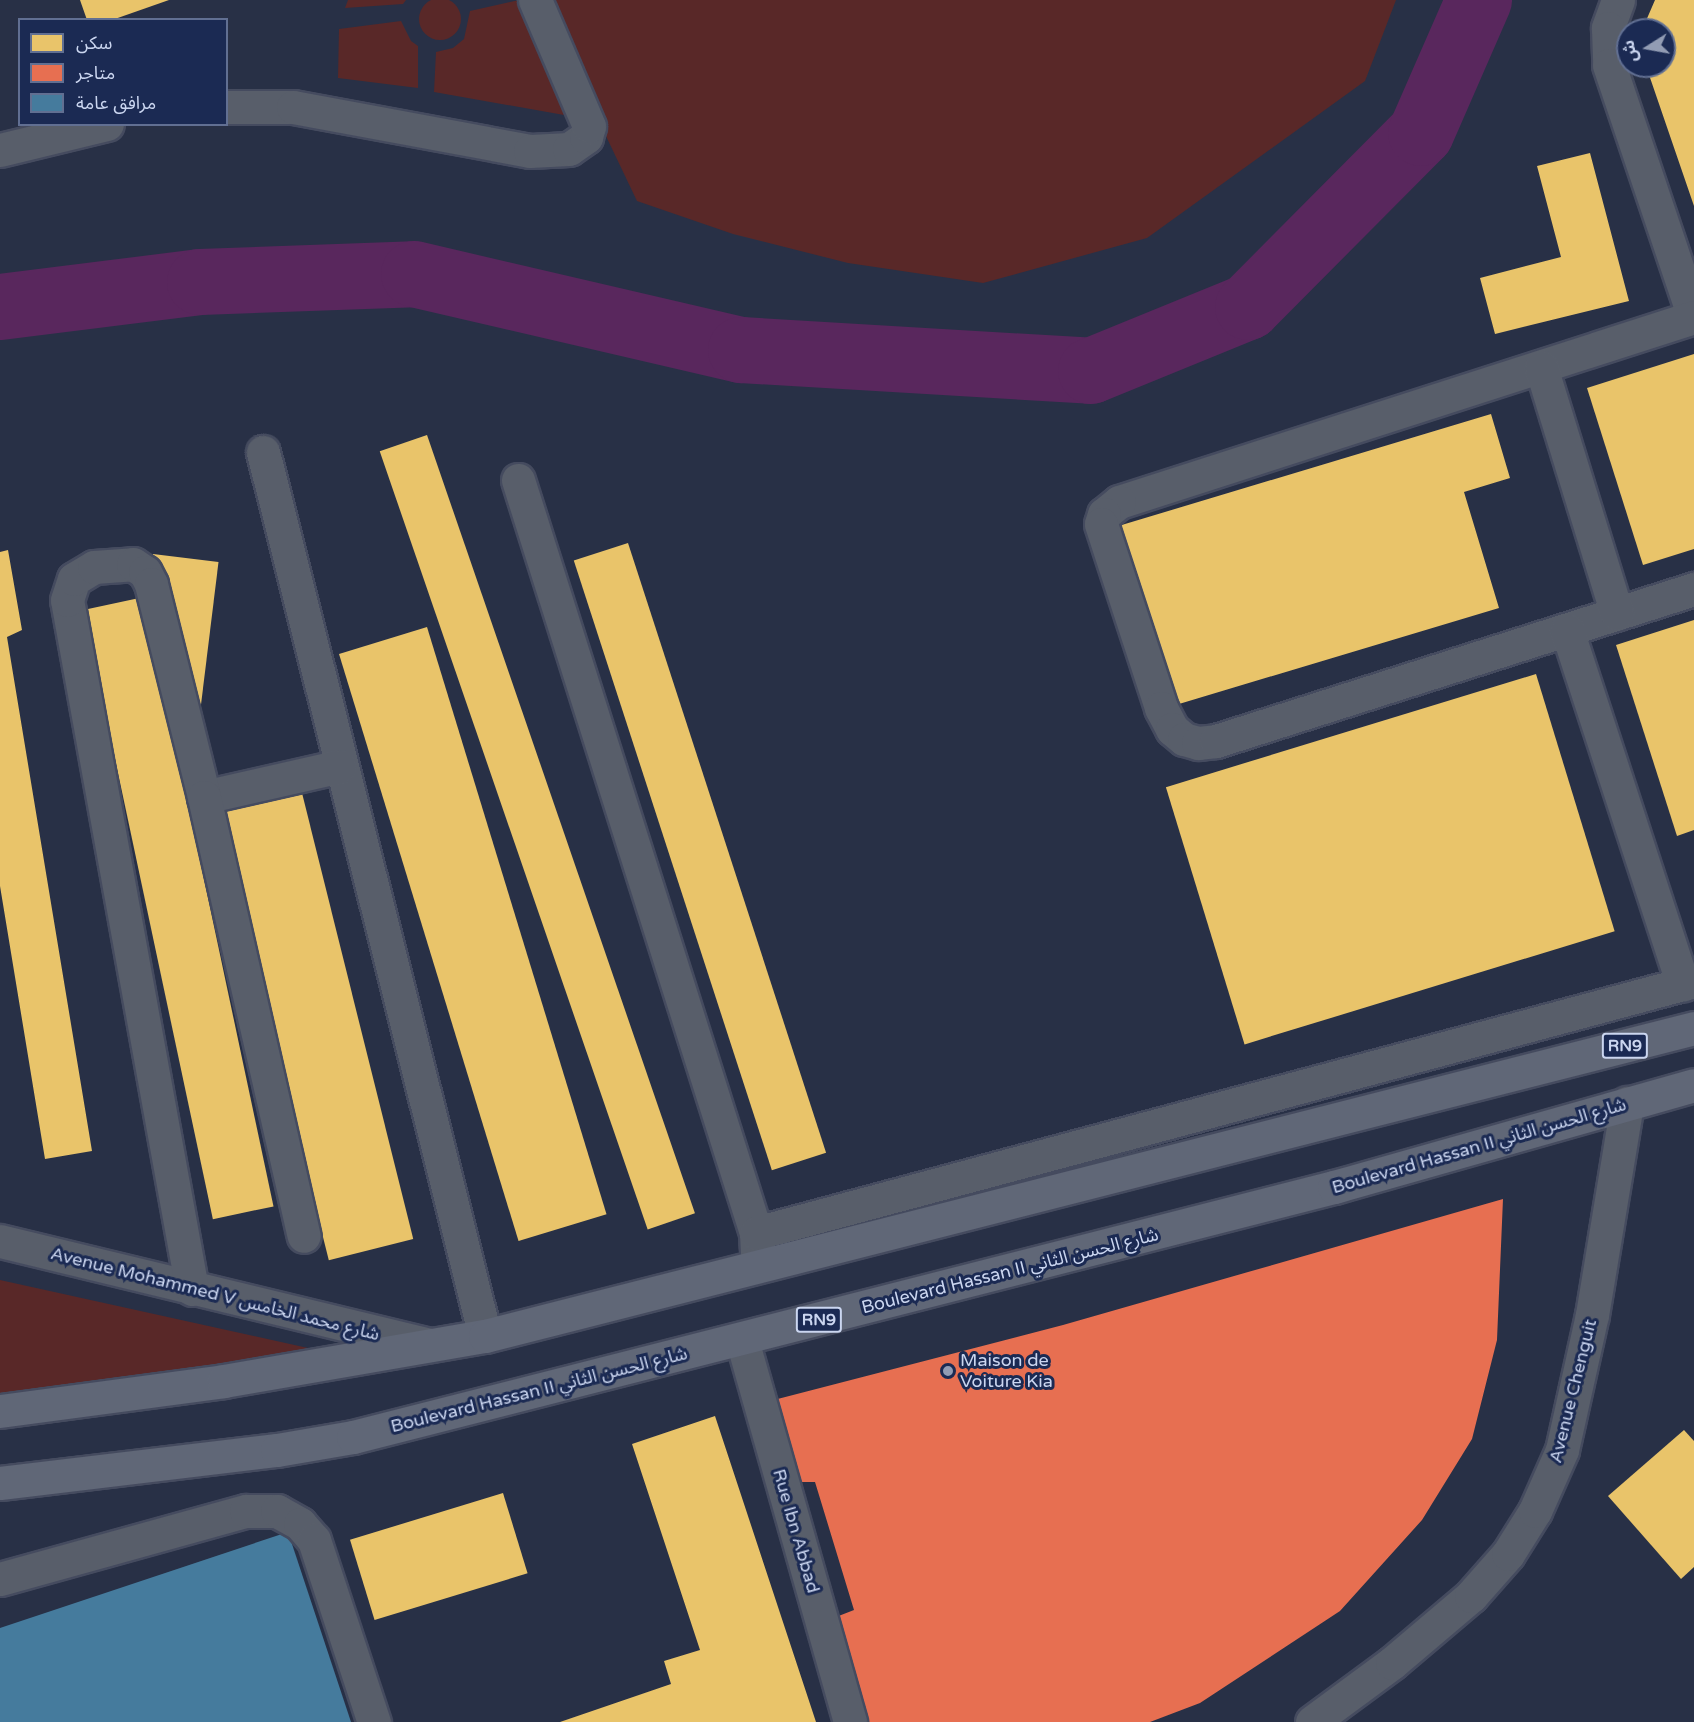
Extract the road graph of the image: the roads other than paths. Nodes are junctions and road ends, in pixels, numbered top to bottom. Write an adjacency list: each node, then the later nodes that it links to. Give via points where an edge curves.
1 (535, 0): 3 (street, via 589,126 586,137 569,149 530,151 293,106)
2 (1618, 0): 6 (street, via 1608,28 1609,65)
3 (228, 107)
4 (99, 126): 5 (street)
5 (0, 150)
6 (1694, 317): 7 (street)
7 (1541, 367): 11 (street); 12 (street, via 1119,502 1104,514 1101,524 1161,708 1172,729 1184,739 1198,743 1216,741)
8 (263, 452): 13 (street)
9 (518, 480): 19 (street)
10 (1694, 589): 11 (street)
11 (1617, 614): 12 (street)
12 (1567, 630): 15 (street)
13 (340, 766): 14 (street); 24 (street)
14 (204, 797): 20 (street); 23 (street, via 146,572 134,564 117,563 84,572 67,590 67,600)
15 (1689, 982): 19 (street)
16 (1694, 1028): 22 (main road, RN9)
17 (1694, 1084): 18 (main road, Boulevard Hassan II شارع الحسن الثاني / RN9)
18 (1627, 1103): 25 (main road, Boulevard Hassan II شارع الحسن الثاني / RN9, via 1334,1187); 32 (street, Avenue Chenguit, via 1592,1315 1570,1416 1562,1450 1535,1511 1508,1554 1471,1596 1392,1663)
19 (756, 1233): 22 (street)
20 (304, 1236)
21 (0, 1241): 23 (street, Avenue Mohammed V شارع محمد الخامس)
22 (758, 1269): 24 (main road, RN9)
23 (192, 1289): 26 (street, Avenue Mohammed V شارع محمد الخامس)
24 (485, 1336): 26 (main road, RN9)
25 (742, 1340): 28 (main road, Boulevard Hassan II شارع الحسن الثاني / RN9, via 352,1437 277,1450); 31 (street, Rue Ibn Abbad)
26 (430, 1346): 27 (main road, RN9, via 202,1385)
27 (0, 1411)
28 (0, 1483)
29 (0, 1579): 30 (street, via 246,1511 277,1511 300,1524 314,1540)
30 (374, 1722)
31 (850, 1722)
32 (1312, 1722)

